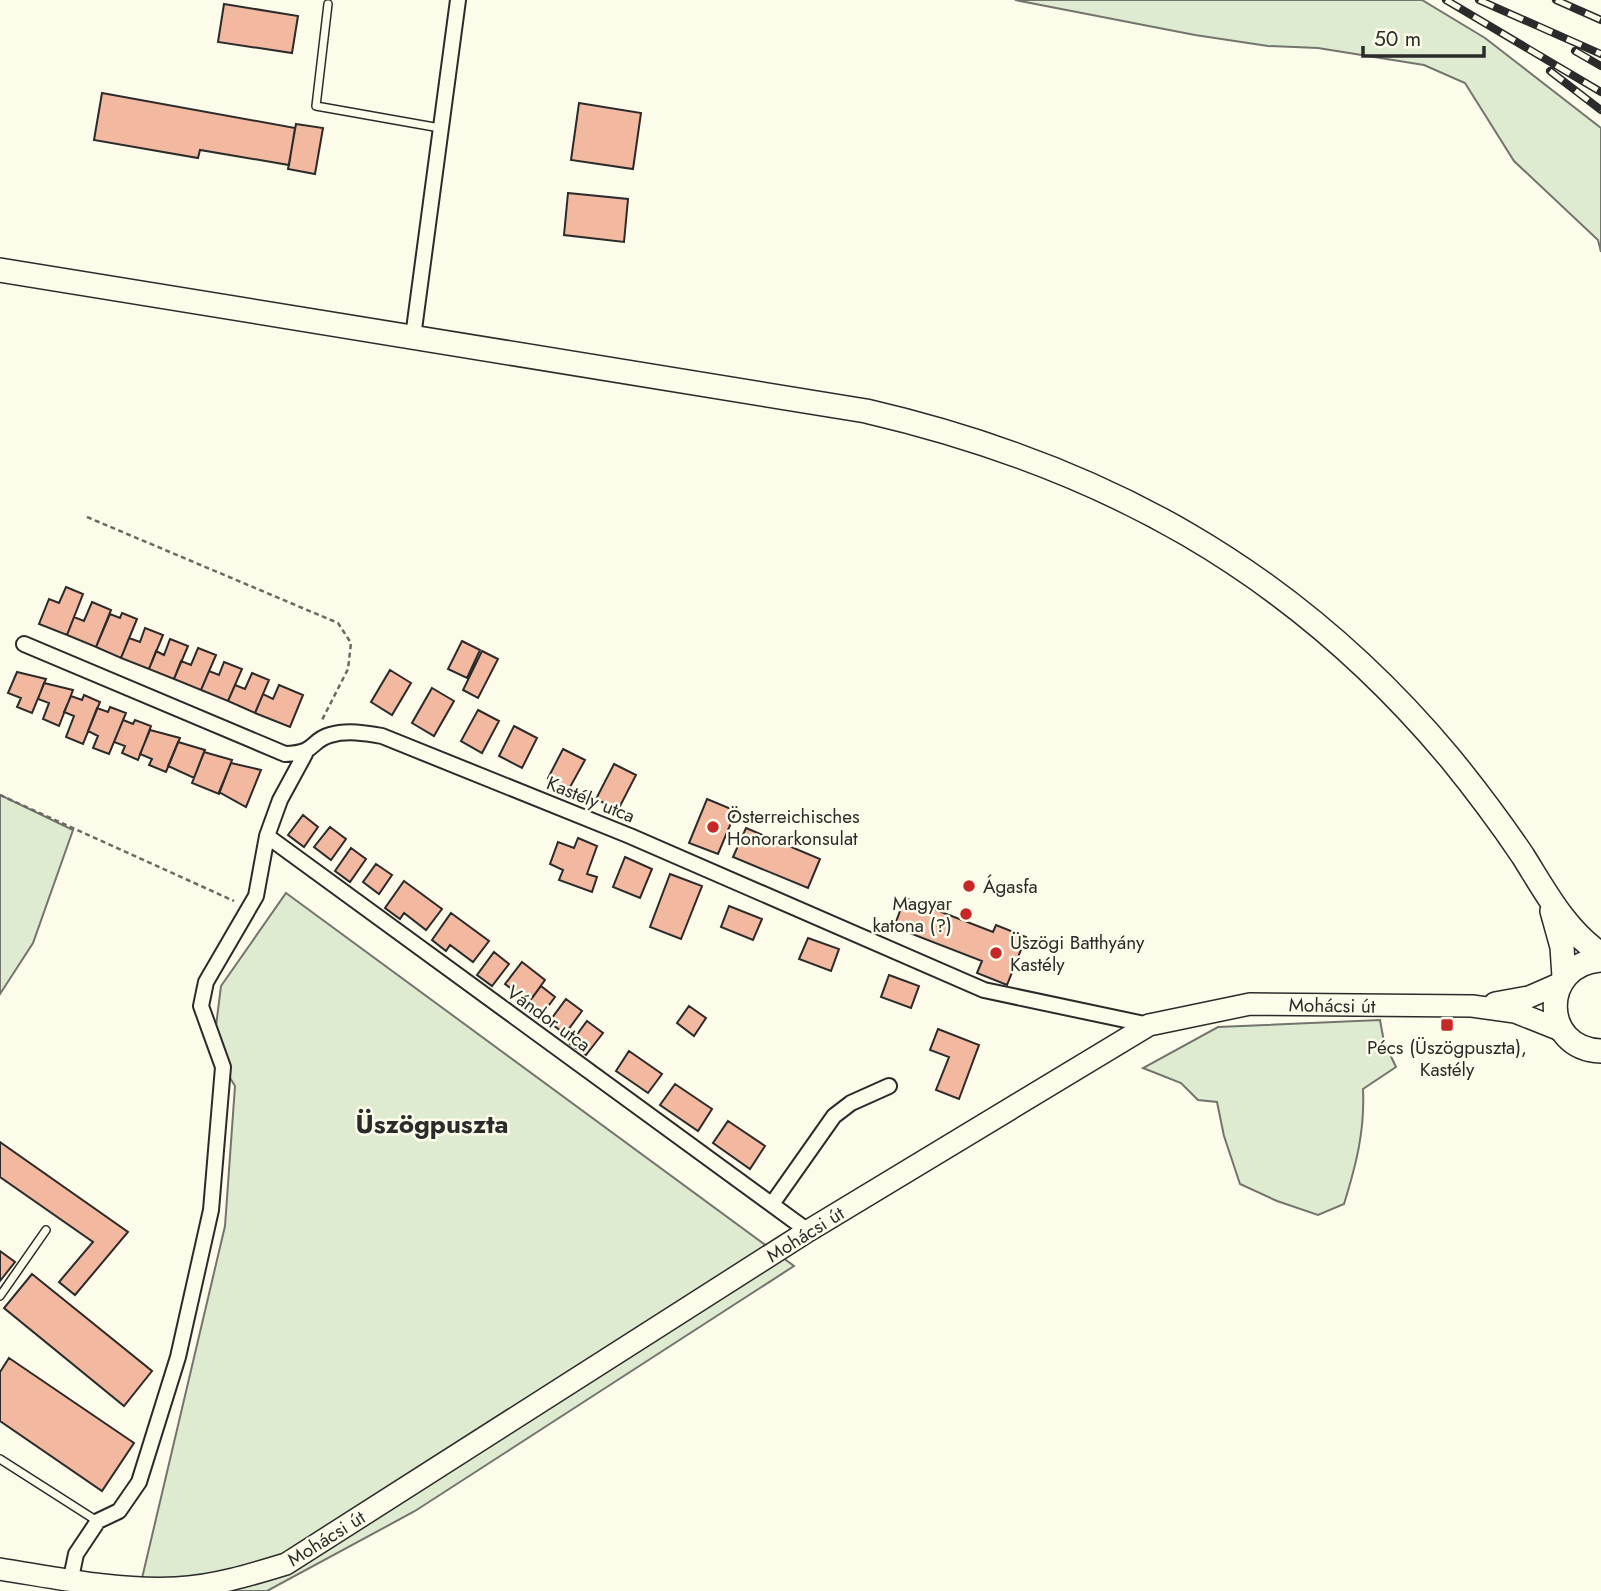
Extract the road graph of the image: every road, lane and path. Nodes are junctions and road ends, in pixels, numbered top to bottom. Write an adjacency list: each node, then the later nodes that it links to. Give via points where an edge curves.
1 (458, 0): 3 (street)
2 (328, 4): 3 (lane, via 316,106)
3 (440, 128): 5 (street)
4 (0, 270): 5 (main road)
5 (414, 337): 11 (main road, via 866,411 955,433 1103,488 1233,562 1362,665 1468,780)
6 (87, 517): 8 (path, via 338,623 351,643 348,669)
7 (24, 644): 8 (street, via 285,754)
8 (305, 754): 10 (street); 17 (street, Kastély utca, via 328,735 357,731 382,736 630,836 984,990)
9 (0, 795): 12 (path)
10 (267, 836): 12 (street); 21 (street, Vándor utca)
11 (1544, 891): 13 (main road, via 1584,943); 15 (main road, via 1559,931)
12 (250, 909): 26 (street, via 206,982 201,1006 223,1067 211,1210 178,1357 139,1482 119,1511)
13 (1601, 954)
14 (1601, 960): 15 (main road, via 1578,966)
15 (1563, 980): 16 (main road, via 1530,997); 18 (main road, via 1555,1013)
16 (1472, 1006): 17 (main road, Mohácsi út, via 1250,1004); 18 (main road, via 1515,1012)
17 (1149, 1025): 23 (main road, Mohácsi út)
18 (1563, 1031): 19 (main road, via 1576,1045)
19 (1599, 1053)
20 (890, 1086): 21 (street, via 834,1116)
21 (772, 1204): 23 (street, Vándor utca)
22 (46, 1230): 24 (lane)
23 (808, 1231): 29 (main road, Mohácsi út, via 286,1564)
24 (0, 1296)
25 (0, 1459): 26 (lane)
26 (98, 1521): 28 (street, via 76,1554)
27 (0, 1569): 28 (main road, Mohácsi út, via 36,1579)
28 (71, 1578): 29 (main road, Mohácsi út, via 117,1585)
29 (205, 1588)

